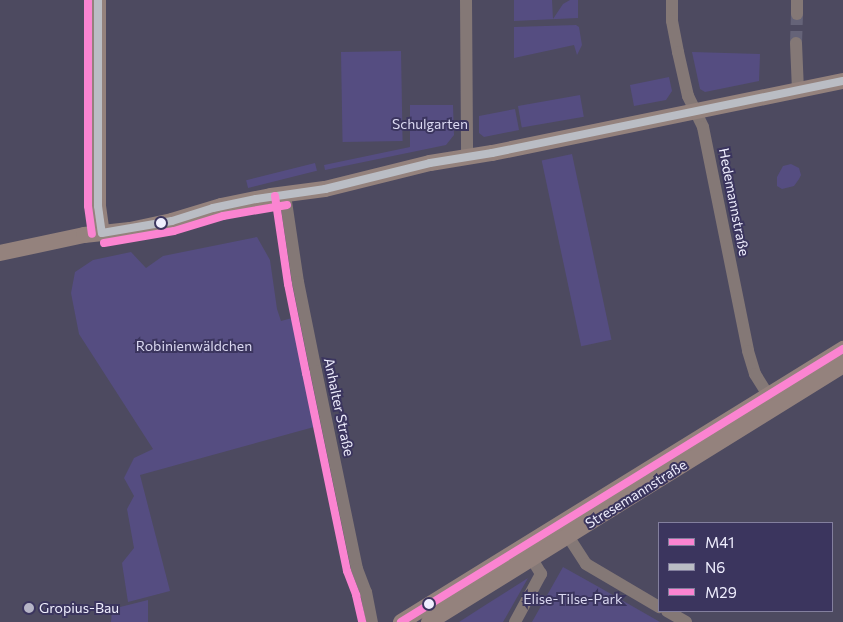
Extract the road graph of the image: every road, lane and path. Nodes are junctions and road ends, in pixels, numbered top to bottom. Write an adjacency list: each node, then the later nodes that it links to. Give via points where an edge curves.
1 (98, 0): 12 (main road, via 98,206)
2 (466, 0): 10 (street)
3 (672, 0): 9 (street, Hedemannstraße, via 678,52 688,96)
4 (797, 0): 5 (street)
5 (797, 14)
6 (796, 43): 8 (street)
7 (843, 81): 8 (main road)
8 (798, 90): 9 (main road)
9 (695, 111): 10 (main road); 16 (street, Hedemannstraße, via 703,127 749,357 755,374)
10 (468, 157): 11 (main road, via 381,174 354,184)
11 (285, 196): 12 (main road, via 238,202 172,221); 21 (street, Anhalter Straße, via 298,282 357,569)
12 (102, 234): 13 (main road)
13 (0, 253)
14 (843, 349): 16 (main road, Stresemannstraße)
15 (843, 365): 16 (main road, Stresemannstraße)
16 (772, 401): 17 (main road, Stresemannstraße)
17 (564, 530): 18 (main road, Stresemannstraße); 19 (street, via 586,564)
18 (528, 552): 22 (main road, Stresemannstraße); 23 (main road, Stresemannstraße); 24 (street, via 541,574)
19 (658, 606)
20 (668, 612): 25 (street)
21 (372, 622)
22 (401, 622)
23 (429, 622)
24 (515, 622)
25 (686, 622)

